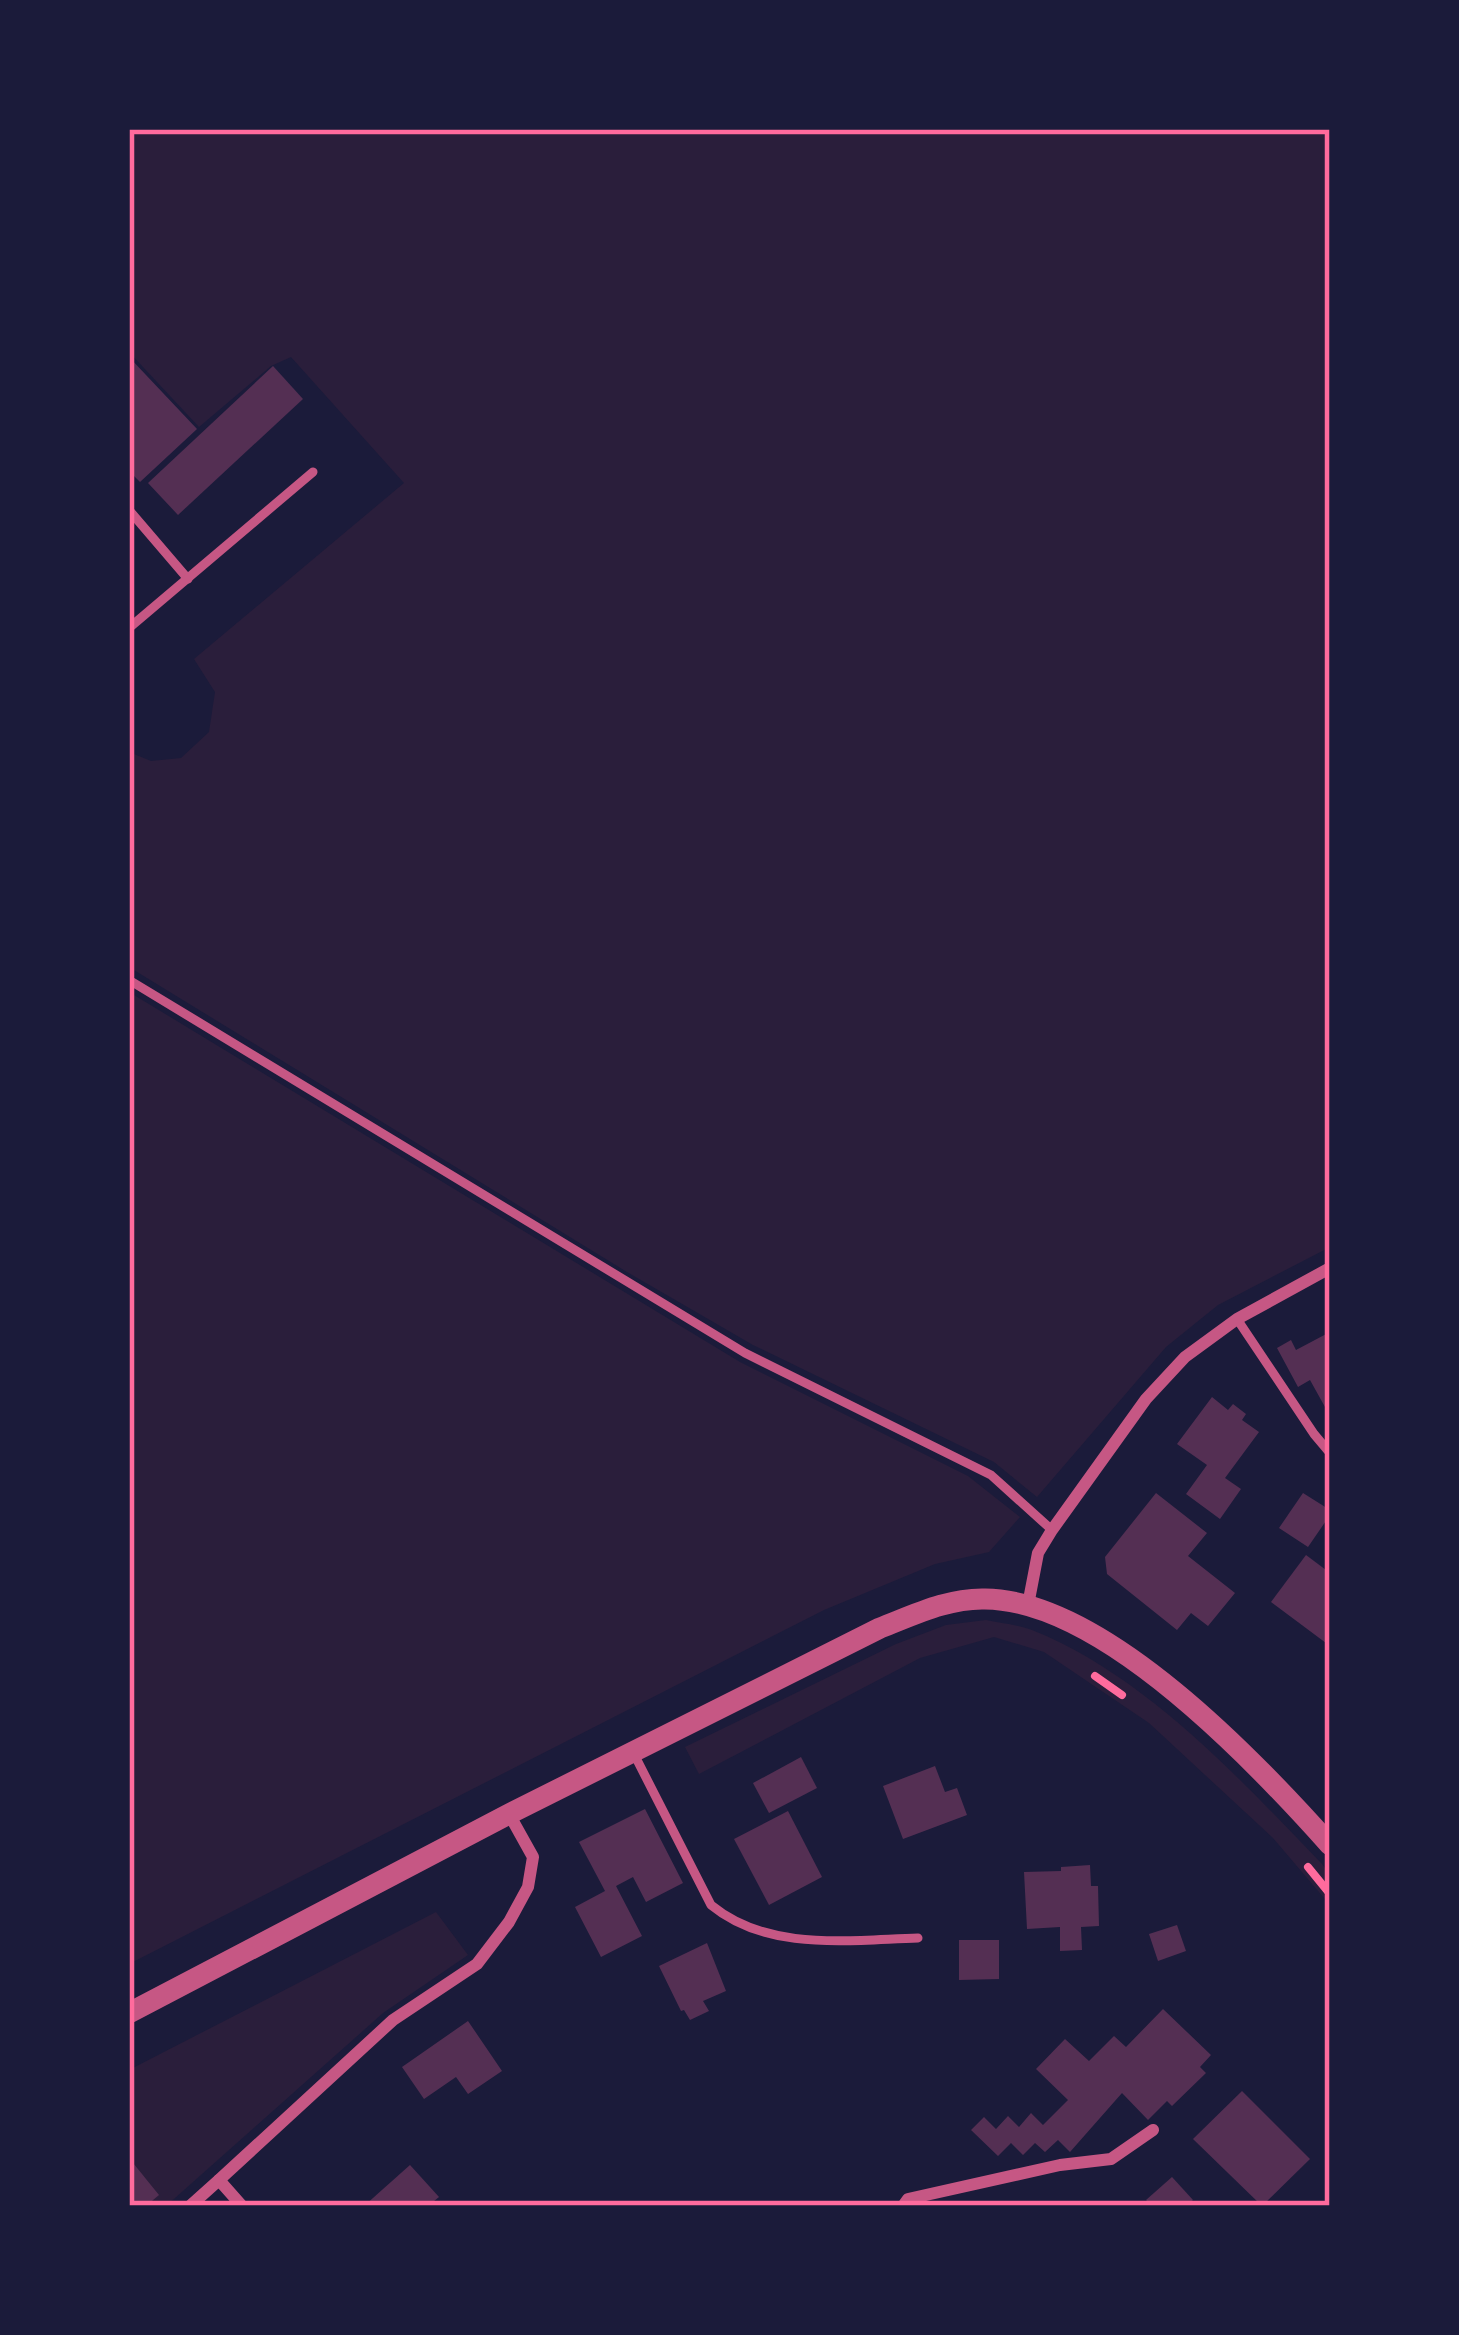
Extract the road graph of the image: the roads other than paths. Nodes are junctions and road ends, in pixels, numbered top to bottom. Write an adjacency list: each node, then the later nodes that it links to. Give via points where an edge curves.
1 (313, 472): 3 (lane)
2 (129, 510): 3 (lane)
3 (188, 579): 4 (lane)
4 (129, 628)
5 (129, 980): 9 (lane, via 746,1352 991,1475)
6 (1330, 1268): 7 (street)
7 (1237, 1319): 8 (lane); 9 (street, via 1146,1399)
8 (1330, 1453)
9 (1052, 1530): 10 (street, via 1038,1553)
10 (1028, 1605): 11 (street, via 979,1598 936,1606); 13 (street, via 1075,1624 1150,1673)
11 (632, 1752): 12 (street); 14 (lane, via 711,1905 730,1920 766,1935)
12 (508, 1814): 15 (street); 17 (street, via 532,1857 528,1886 477,1964 393,2020)
13 (1330, 1845)
14 (918, 1937)
15 (129, 2013)
16 (1153, 2130): 20 (street, via 1111,2159)
17 (219, 2180): 18 (street); 19 (street)
18 (190, 2206)
19 (242, 2206)
20 (903, 2206)

